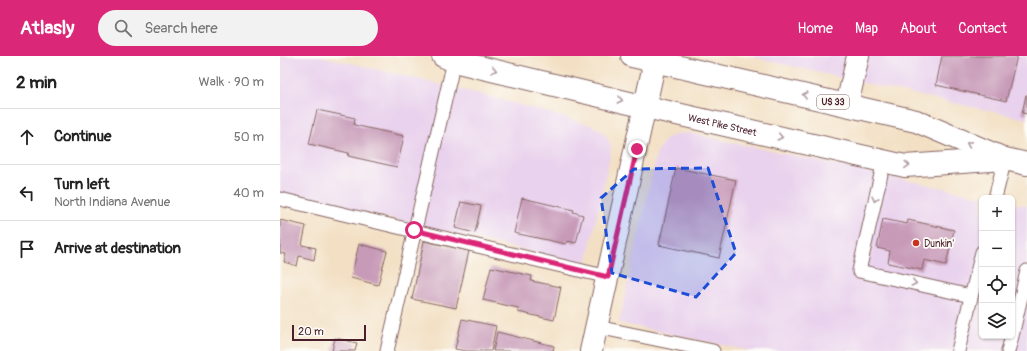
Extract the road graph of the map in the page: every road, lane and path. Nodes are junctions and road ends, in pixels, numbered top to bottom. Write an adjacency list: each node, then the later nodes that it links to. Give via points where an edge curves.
1 (632, 56): 4 (main road, West Pike Street / US 33)
2 (858, 56): 5 (main road)
3 (448, 59): 6 (main road, West Pike Street, one-way to 6); 12 (lane)
4 (656, 59): 5 (main road, West Pike Street / US 33, one-way to 4); 6 (main road)
5 (847, 105): 7 (main road, West Pike Street / US 33, one-way to 5, via 916,121)
6 (646, 107): 8 (main road, West Pike Street, one-way to 8); 15 (main road)
7 (1005, 159): 8 (main road, West Pike Street, one-way to 7, via 905,166); 9 (main road, West Pike Street / US 33); 10 (lane)
8 (884, 161): 16 (lane, one-way to 16, via 859,271)
9 (1027, 164)
10 (997, 195)
11 (280, 199): 12 (lane)
12 (414, 230): 15 (lane); 20 (lane)
13 (979, 264): 16 (lane)
14 (1027, 271): 17 (lane)
15 (608, 277): 18 (main road)
16 (971, 296): 23 (lane)
17 (1015, 323)
18 (597, 327): 21 (main road); 22 (lane)
19 (1011, 339): 24 (lane)
20 (387, 351)
21 (591, 351)
22 (713, 351)
23 (958, 351)
24 (1008, 351)

